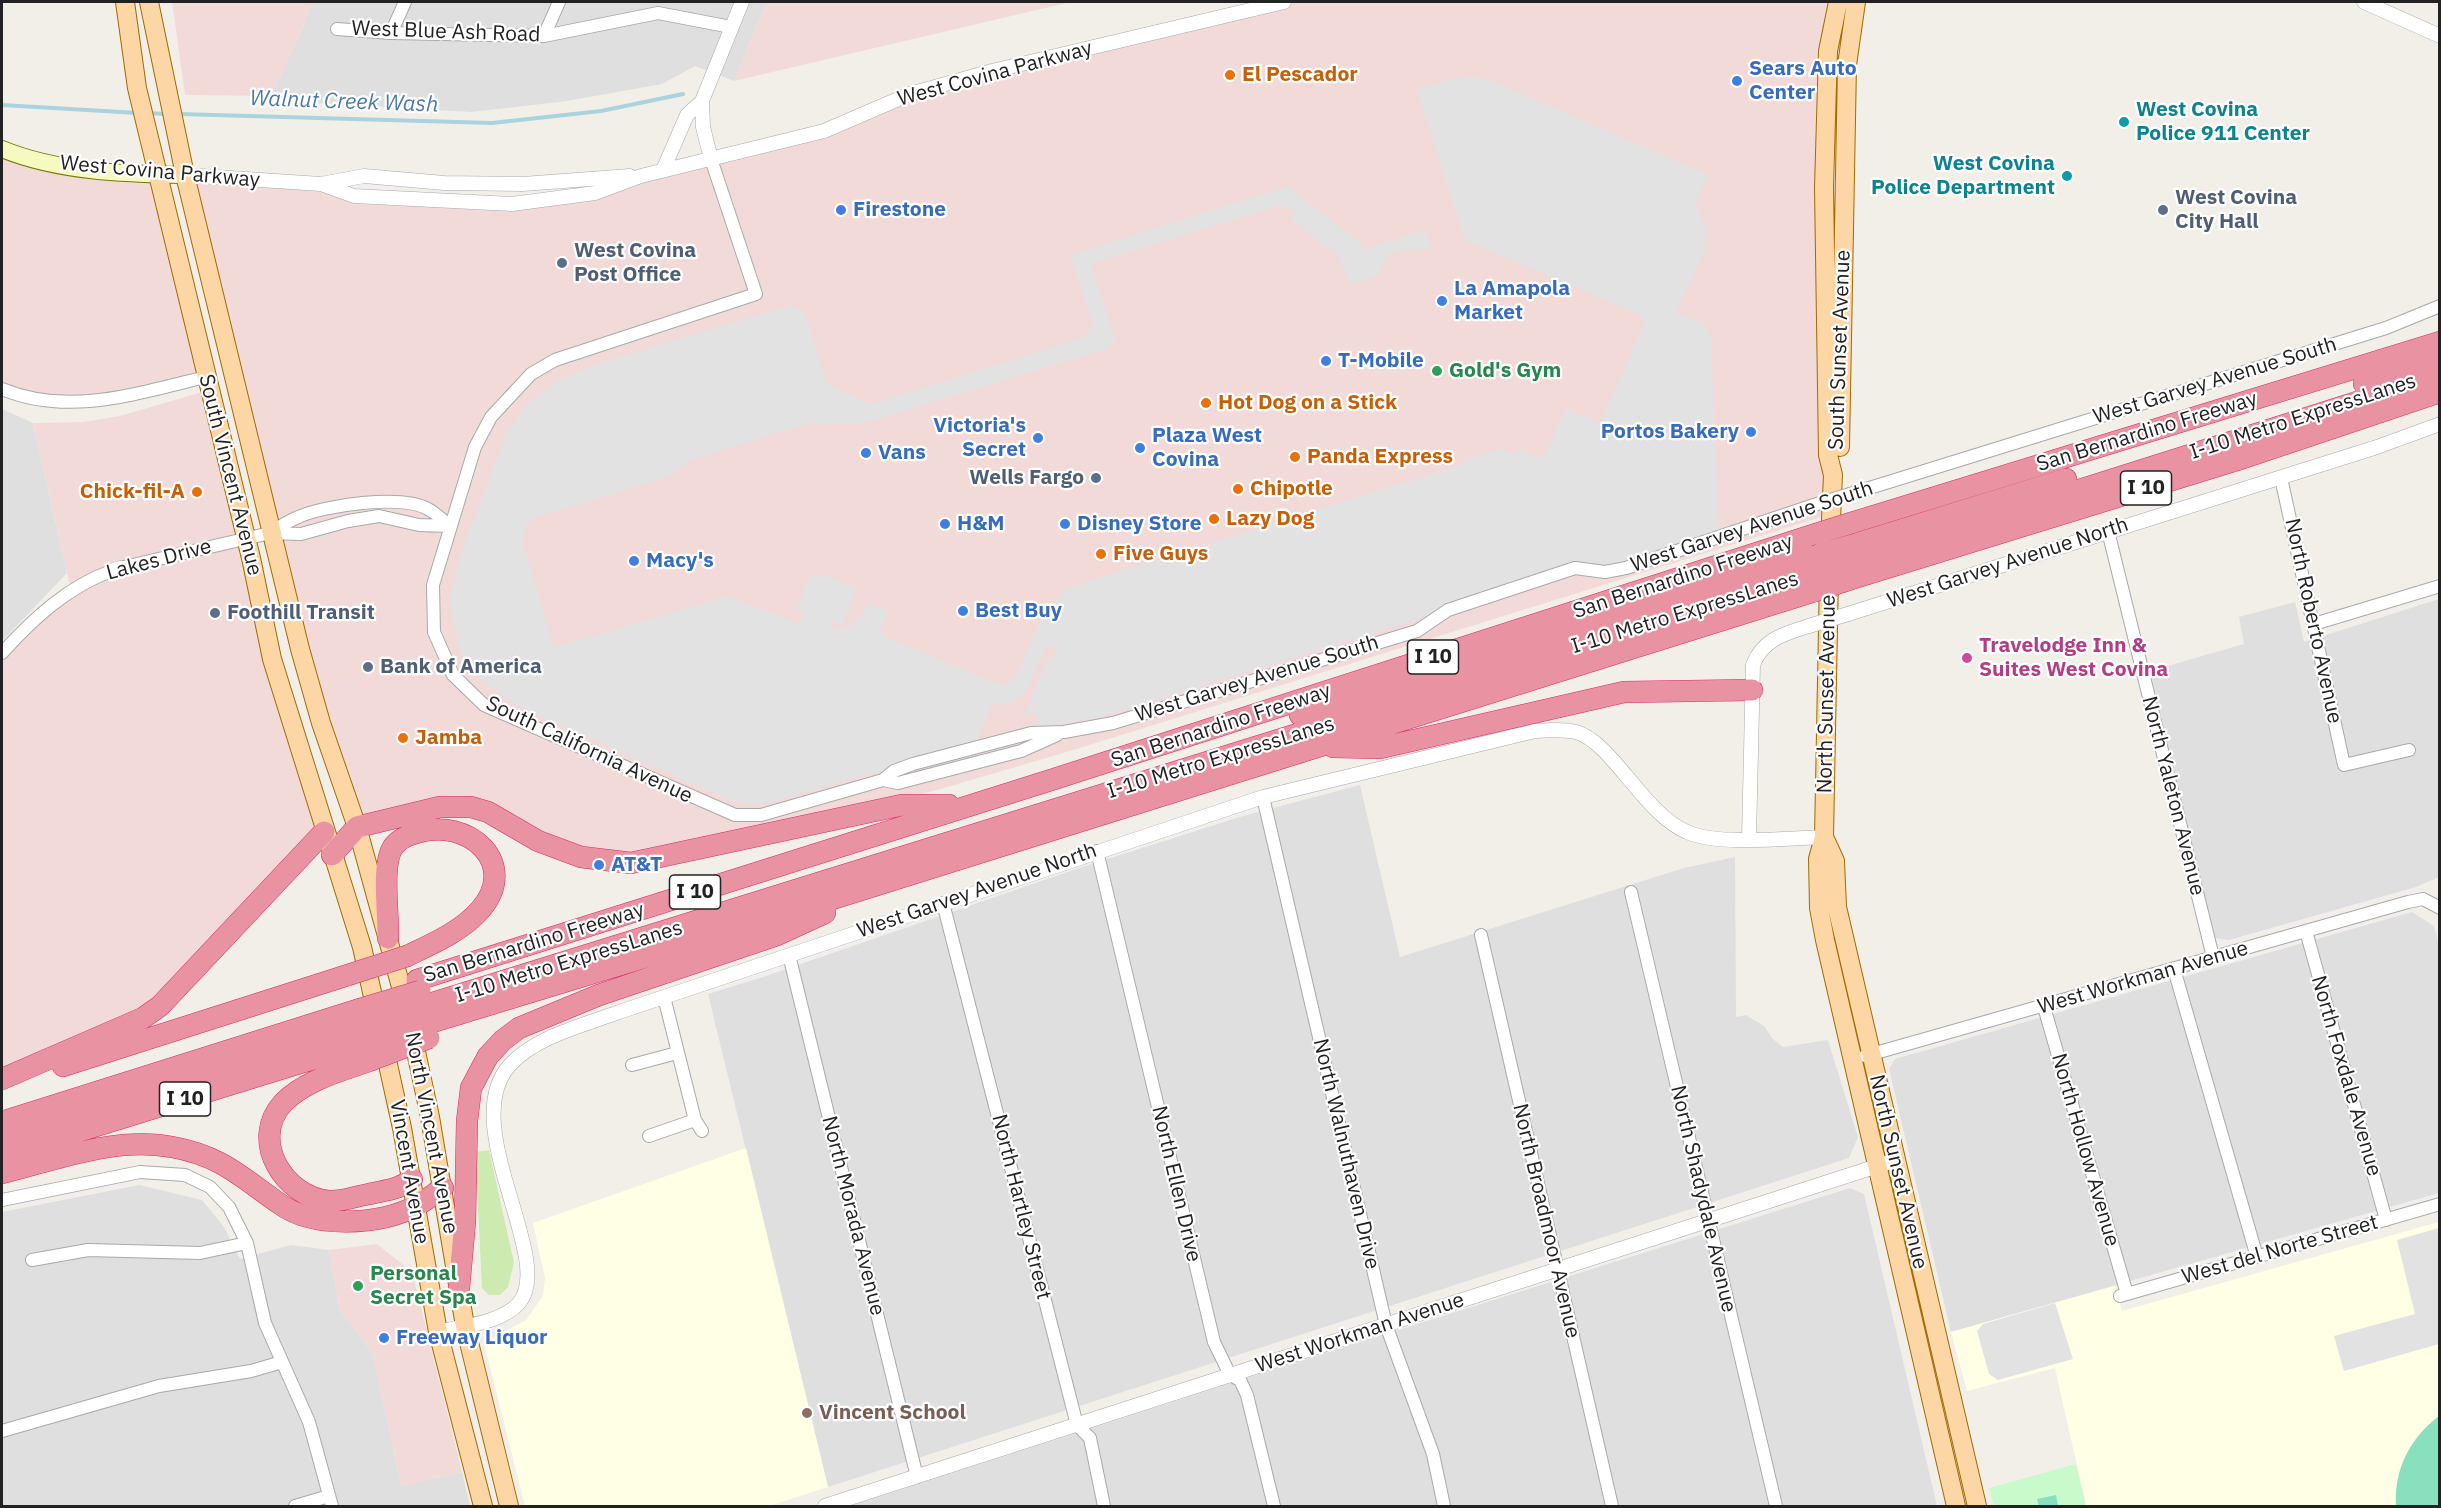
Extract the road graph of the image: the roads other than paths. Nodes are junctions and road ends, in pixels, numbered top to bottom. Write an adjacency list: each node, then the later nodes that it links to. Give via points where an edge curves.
1 (125, 2): 20 (main road, South Vincent Avenue)
2 (149, 2): 21 (main road, South Vincent Avenue)
3 (405, 2): 13 (street)
4 (559, 2): 14 (street)
5 (742, 2): 11 (street)
6 (1284, 2): 18 (street, West Covina Parkway, via 992,71 910,94 824,130)
7 (1838, 2): 32 (main road, South Sunset Avenue, via 1828,51 1824,187 1828,455)
8 (1856, 2): 32 (main road, South Sunset Avenue, via 1847,66 1839,454)
9 (2364, 2): 10 (street)
10 (2385, 6): 15 (street)
11 (731, 27): 14 (street, West Blue Ash Road, via 658,13); 16 (street)
12 (337, 28): 13 (street, West Blue Ash Road)
13 (392, 33): 14 (street, West Blue Ash Road)
14 (544, 36)
15 (2439, 36)
16 (702, 101): 18 (street); 19 (street, via 687,116)
17 (2, 149): 20 (main road, West Covina Parkway, via 53,164)
18 (711, 159): 19 (street, West Covina Parkway); 34 (street, South California Avenue, via 756,294 563,356 531,374 500,405 483,431)
19 (663, 170): 22 (street, West Covina Parkway)
20 (156, 174): 21 (main road, West Covina Parkway); 28 (main road, South Vincent Avenue)
21 (185, 175): 23 (street, West Covina Parkway); 36 (main road, South Vincent Avenue)
22 (641, 176): 23 (street, West Covina Parkway, via 525,184 444,183 364,176); 23 (street, West Covina Parkway, via 595,194 512,204 354,196)
23 (321, 184)
24 (2439, 306): 48 (street, West Garvey Avenue South, bridge, via 2386,328 1850,494 1626,568 1605,572 1575,568 1448,610 1414,632 1113,723 1064,732 1021,751 898,783 883,780)
25 (2439, 342): 47 (highway, San Bernardino Freeway / I 10, bridge, via 1816,534)
26 (2439, 356): 38 (highway, I-10 Metro ExpressLanes)
27 (2439, 372): 38 (highway, I-10 Metro ExpressLanes, via 2354,403)
28 (206, 377): 29 (street, via 86,403 42,401); 37 (main road, South Vincent Avenue)
29 (2, 389)
30 (2439, 392): 38 (highway, I 10, via 2237,460)
31 (2439, 424): 33 (street, West Garvey Avenue North)
32 (1833, 475): 39 (main road, North Sunset Avenue)
33 (2281, 478): 35 (street, West Garvey Avenue North); 41 (street, North Roberto Avenue)
34 (450, 526): 36 (street, via 419,525 379,516 301,534); 36 (street, via 428,508 379,501 298,517); 48 (street, South California Avenue, via 433,585 434,632 453,675 484,705 735,815)
35 (2108, 531): 43 (street, West Garvey Avenue North, bridge, via 1784,634 1764,645 1753,665); 63 (street, North Yaleton Avenue)
36 (270, 532): 37 (street, Lakes Drive); 49 (main road, South Vincent Avenue, via 321,723)
37 (246, 538): 42 (street, Lakes Drive, via 117,569 71,590 33,619); 50 (main road, South Vincent Avenue, via 272,659)
38 (1852, 562): 39 (highway, I 10, bridge); 39 (highway, I-10 Metro ExpressLanes, bridge)
39 (1819, 568): 44 (highway, I 10); 51 (main road, North Sunset Avenue); 66 (highway, I-10 Metro ExpressLanes)
40 (2439, 586): 41 (street)
41 (2314, 624): 45 (street, North Roberto Avenue, via 2344,765)
42 (2, 653)
43 (1752, 690): 44 (highway, via 1624,692 1380,748); 52 (street, West Garvey Avenue North)
44 (1315, 747): 55 (highway, I 10)
45 (2409, 750)
46 (1263, 797): 52 (street, West Garvey Avenue North, via 1535,730 1561,730 1578,733 1599,746 1639,794 1688,832 1714,838); 53 (street, West Garvey Avenue North); 98 (street, North Walnuthaven Drive)
47 (973, 804): 49 (highway, via 902,806 631,863 597,861 561,851 499,817 471,807 422,810); 66 (highway, San Bernardino Freeway / I 10)
48 (761, 815)
49 (357, 827): 54 (highway); 61 (main road, South Vincent Avenue)
50 (324, 832): 54 (main road, South Vincent Avenue); 73 (highway, via 159,1006 143,1018)
51 (1824, 837): 52 (street, West Garvey Avenue North); 70 (main road, North Sunset Avenue, via 1835,861 1837,907); 71 (main road, North Sunset Avenue, via 1818,859 1819,908)
52 (1749, 838)
53 (1097, 850): 57 (street, West Garvey Avenue North); 102 (street, North Ellen Drive, via 1214,1342)
54 (332, 855): 68 (main road, South Vincent Avenue, via 362,946)
55 (916, 872): 66 (highway, I 10, via 591,975 551,999); 96 (highway, via 777,935 599,995 519,1028 503,1040 488,1056 471,1088)
56 (1631, 892): 90 (street, North Shadydale Avenue)
57 (943, 903): 62 (street, West Garvey Avenue North); 103 (street, North Hartley Street)
58 (2437, 905): 59 (street, West Workman Avenue, via 2422,899)
59 (2306, 931): 63 (street, West Workman Avenue); 91 (street, North Foxdale Avenue)
60 (1481, 935): 95 (street, North Broadmoor Avenue)
61 (388, 938): 66 (main road, South Vincent Avenue); 74 (highway, bridge, via 388,859 398,842 412,834 440,828 469,835 481,844 493,871 490,897 457,929 407,957)
62 (789, 955): 65 (street, West Garvey Avenue North); 105 (street, North Morada Avenue)
63 (2213, 957): 64 (street, West Workman Avenue)
64 (2174, 969): 67 (street, West Workman Avenue); 93 (street)
65 (664, 997): 69 (street); 99 (street, West Garvey Avenue North, via 530,1049 509,1066 498,1084 492,1106 494,1130 529,1278 518,1305 504,1314)
66 (420, 1007): 68 (highway, bridge); 68 (highway, San Bernardino Freeway / I 10); 86 (main road, North Vincent Avenue, via 430,1117)
67 (2044, 1007): 70 (street, West Workman Avenue); 97 (street, North Hollow Avenue)
68 (366, 1024): 75 (highway, San Bernardino Freeway / I 10); 77 (highway); 80 (highway); 81 (highway, San Bernardino Freeway / I 10); 85 (main road, Vincent Avenue); 85 (highway, via 317,1080 283,1103 270,1132 274,1162 298,1190 331,1202 401,1188)
69 (677, 1053): 72 (street); 76 (street)
70 (1871, 1055): 71 (street, West Workman Avenue); 82 (main road, North Sunset Avenue)
71 (1851, 1059): 83 (main road, North Sunset Avenue)
72 (632, 1065)
73 (2, 1078)
74 (2, 1086)
75 (2, 1109)
76 (694, 1120): 78 (street); 79 (street)
77 (2, 1122)
78 (702, 1131)
79 (648, 1136)
80 (2, 1139)
81 (2, 1155)
82 (1896, 1160): 83 (street, West Workman Avenue); 117 (main road, North Sunset Avenue)
83 (1876, 1166): 90 (street, West Workman Avenue); 116 (main road, North Sunset Avenue)
84 (2, 1173): 89 (highway, via 121,1145 172,1146 221,1161 302,1217 330,1223 372,1219)
85 (412, 1179): 89 (main road, Vincent Avenue)
86 (442, 1188): 89 (highway); 96 (main road, North Vincent Avenue)
87 (2, 1200): 92 (street, via 140,1172 185,1175 210,1187 229,1207)
88 (2439, 1204): 91 (street, West del Norte Street)
89 (415, 1207): 100 (main road, Vincent Avenue)
90 (1707, 1220): 95 (street, West Workman Avenue); 115 (street, North Shadydale Avenue)
91 (2386, 1220): 93 (street, West del Norte Street)
92 (247, 1243): 94 (street, via 200,1253 88,1250); 101 (street, via 265,1323)
93 (2257, 1257): 97 (street, West del Norte Street)
94 (32, 1260)
95 (1557, 1269): 98 (street, West Workman Avenue); 114 (street, North Broadmoor Avenue)
96 (459, 1288): 99 (main road, North Vincent Avenue)
97 (2123, 1295)
98 (1386, 1325): 102 (street, West Workman Avenue); 113 (street, North Walnuthaven Drive, via 1433,1454)
99 (465, 1326): 100 (street, West Garvey Avenue North); 109 (main road, North Vincent Avenue)
100 (438, 1332): 108 (main road, Vincent Avenue)
101 (282, 1362): 104 (street, via 159,1386); 106 (street, via 309,1422)
102 (1230, 1375): 103 (street, West Workman Avenue); 112 (street, North Ellen Drive, via 1240,1380 1247,1395)
103 (1077, 1425): 105 (street, West Workman Avenue); 111 (street, North Hartley Street, via 1090,1438)
104 (2, 1431)
105 (917, 1477): 110 (street, West Workman Avenue)
106 (331, 1501): 107 (street)
107 (295, 1506)
108 (483, 1506)
109 (508, 1506)
110 (825, 1506)
111 (1104, 1506)
112 (1274, 1506)
113 (1444, 1506)
114 (1612, 1506)
115 (1776, 1506)
116 (1956, 1506)
117 (1977, 1506)

